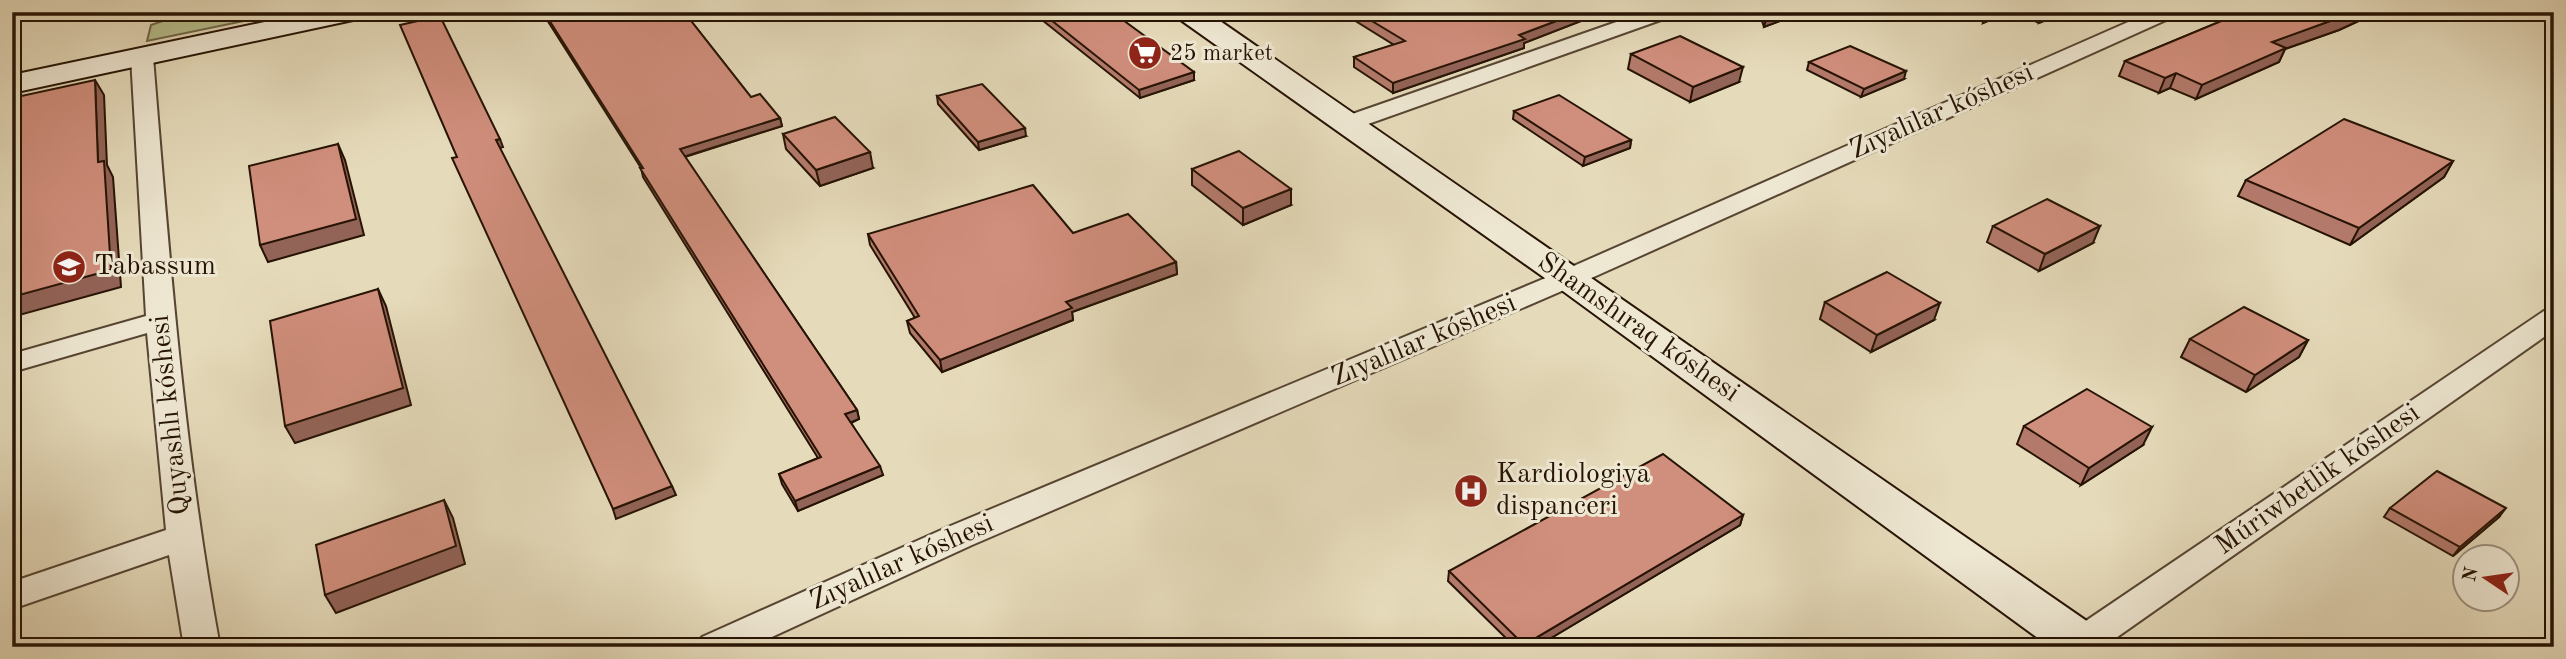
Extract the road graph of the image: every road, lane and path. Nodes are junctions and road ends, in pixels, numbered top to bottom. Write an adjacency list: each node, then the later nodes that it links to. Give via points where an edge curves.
1 (353, 12): 5 (street)
2 (1188, 12): 7 (street, Shamshıraq kóshesi)
3 (1665, 12): 7 (street)
4 (2168, 12): 8 (street, Zıyalılar kóshesi)
5 (142, 57): 6 (street); 10 (street, Quyashlı kóshesi)
6 (12, 84)
7 (1346, 124): 8 (street, Shamshıraq kóshesi)
8 (1569, 278): 14 (street, Shamshıraq kóshesi); 16 (street, Zıyalılar kóshesi, via 960,536)
9 (2554, 317): 14 (street, Múriwbetlik kóshesi)
10 (160, 321): 11 (street); 12 (street, Quyashlı kóshesi)
11 (12, 363)
12 (183, 537): 13 (street); 15 (street, Quyashlı kóshesi)
13 (12, 596)
14 (2084, 645)
15 (202, 647)
16 (715, 647)

